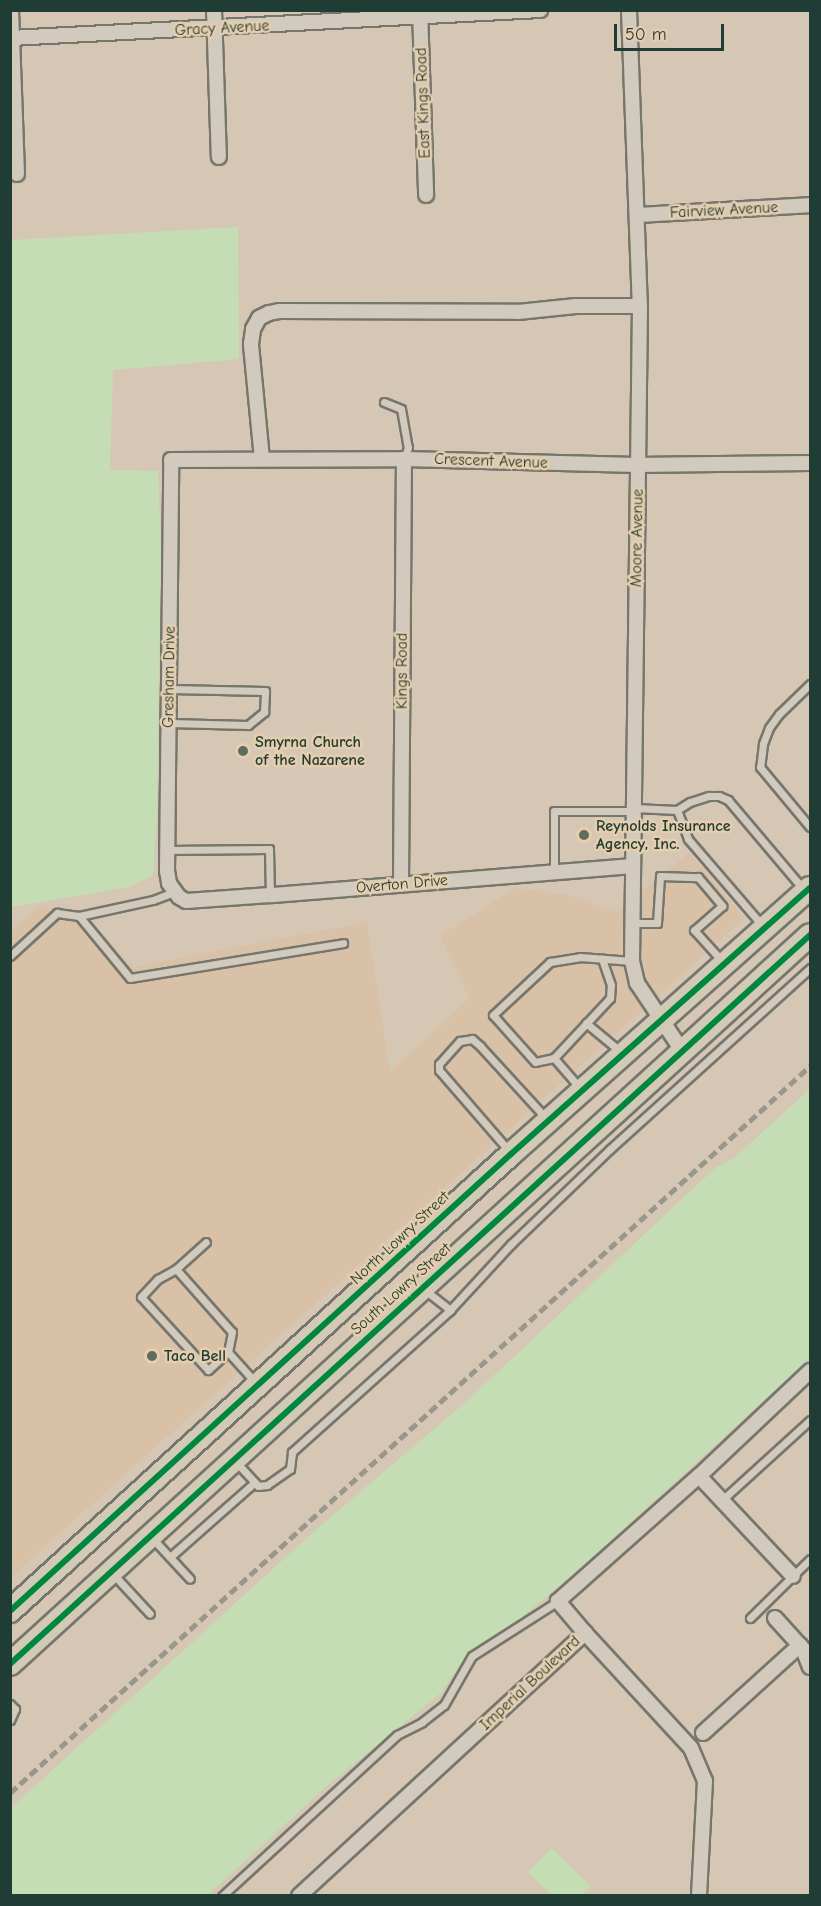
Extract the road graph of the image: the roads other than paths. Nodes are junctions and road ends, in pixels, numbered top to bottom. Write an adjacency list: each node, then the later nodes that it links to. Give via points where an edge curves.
1 (11, 10): 7 (street)
2 (214, 10): 6 (street)
3 (540, 10): 5 (street, Gracy Avenue)
4 (629, 10): 12 (street, Moore Avenue)
5 (420, 14): 6 (street, Gracy Avenue); 10 (street, East Kings Road)
6 (214, 28): 7 (street, Gracy Avenue); 8 (street)
7 (11, 38): 9 (street)
8 (219, 157)
9 (17, 174)
10 (426, 195)
11 (810, 205): 12 (street, Fairview Avenue)
12 (637, 215): 13 (street, Moore Avenue)
13 (640, 306): 15 (street, via 576,306 518,312 269,313 259,318 252,329 251,344); 19 (street, Moore Avenue)
14 (384, 402): 16 (lane, via 401,409 408,447)
15 (262, 459): 16 (street, Crescent Avenue); 17 (street, Crescent Avenue)
16 (404, 459): 19 (street, Crescent Avenue); 29 (street, Kings Road)
17 (171, 460): 21 (street, Gresham Drive)
18 (810, 463): 19 (street, Crescent Avenue)
19 (637, 465): 23 (street, Moore Avenue)
20 (810, 684): 25 (lane, via 769,728 760,767)
21 (170, 689): 22 (street, Gresham Drive); 22 (lane, via 265,691 264,712 248,724)
22 (169, 723): 26 (street, Gresham Drive)
23 (634, 810): 24 (lane); 27 (street, Moore Avenue); 28 (lane, via 554,811)
24 (676, 810): 30 (lane, via 690,802 719,796 728,800); 35 (lane, via 688,839)
25 (810, 827)
26 (166, 850): 31 (street, Gresham Drive, via 166,871); 32 (lane, via 268,849)
27 (633, 866): 28 (street, Overton Drive); 34 (street, Moore Avenue)
28 (554, 873): 29 (street, Overton Drive)
29 (401, 884): 32 (street, Overton Drive)
30 (808, 890): 35 (main road, North Lowry Street)
31 (174, 892): 32 (street, Overton Drive, via 186,901); 33 (lane)
32 (270, 896)
33 (79, 916): 37 (lane, via 130,978); 38 (lane, via 57,913)
34 (633, 923): 40 (street, Moore Avenue); 41 (lane, via 657,923 660,876 698,877 722,906 693,930)
35 (764, 928): 41 (main road, North Lowry Street)
36 (810, 935): 45 (main road, South Lowry Street)
37 (343, 943)
38 (10, 956)
39 (602, 959): 40 (lane); 44 (lane, via 610,998); 47 (lane, via 580,957 550,962 493,1015 535,1062)
40 (632, 961): 43 (street, Moore Avenue, via 637,983)
41 (725, 963): 43 (main road, North Lowry Street)
42 (810, 968): 55 (lane, via 610,1149 511,1244)
43 (662, 1019): 45 (street, Moore Avenue); 46 (main road, North Lowry Street)
44 (586, 1023): 46 (lane); 47 (lane)
45 (683, 1052): 54 (main road, South Lowry Street)
46 (624, 1054): 48 (main road, North Lowry Street)
47 (554, 1058): 48 (lane)
48 (583, 1091): 49 (main road, North Lowry Street)
49 (549, 1121): 50 (main road, North Lowry Street); 50 (lane, via 480,1046 472,1039 460,1041 439,1064 439,1070)
50 (511, 1154): 52 (main road, North Lowry Street)
51 (206, 1242): 53 (lane)
52 (395, 1262): 54 (main road); 58 (main road, North Lowry Street)
53 (176, 1269): 56 (lane, via 232,1332); 56 (lane, via 158,1279 141,1297 208,1370)
54 (422, 1288): 55 (lane); 60 (main road, South Lowry Street)
55 (450, 1310): 62 (lane, via 292,1452 290,1468 267,1485)
56 (228, 1352): 58 (lane)
57 (810, 1371): 61 (street)
58 (259, 1386): 71 (main road, North Lowry Street)
59 (810, 1420): 63 (lane)
60 (234, 1460): 62 (lane); 64 (main road, South Lowry Street)
61 (699, 1476): 63 (street); 70 (street)
62 (254, 1483): 65 (lane)
63 (721, 1501): 68 (street)
64 (150, 1536): 65 (lane); 67 (main road, South Lowry Street)
65 (170, 1557): 69 (lane)
66 (810, 1559): 68 (lane)
67 (111, 1572): 72 (lane); 77 (main road, South Lowry Street)
68 (793, 1576): 73 (lane)
69 (190, 1579)
70 (558, 1601): 75 (street, Imperial Boulevard); 82 (lane, via 472,1656 444,1705 397,1735)
71 (10, 1611)
72 (150, 1614)
73 (750, 1618)
74 (775, 1618): 76 (street)
75 (585, 1633): 83 (street, Imperial Boulevard); 84 (street, via 691,1748 705,1781)
76 (800, 1645): 78 (street); 81 (street)
77 (10, 1664)
78 (810, 1668)
79 (10, 1704): 80 (lane, via 15,1709)
80 (10, 1720)
81 (703, 1733)
82 (222, 1896)
83 (299, 1896)
84 (699, 1896)

